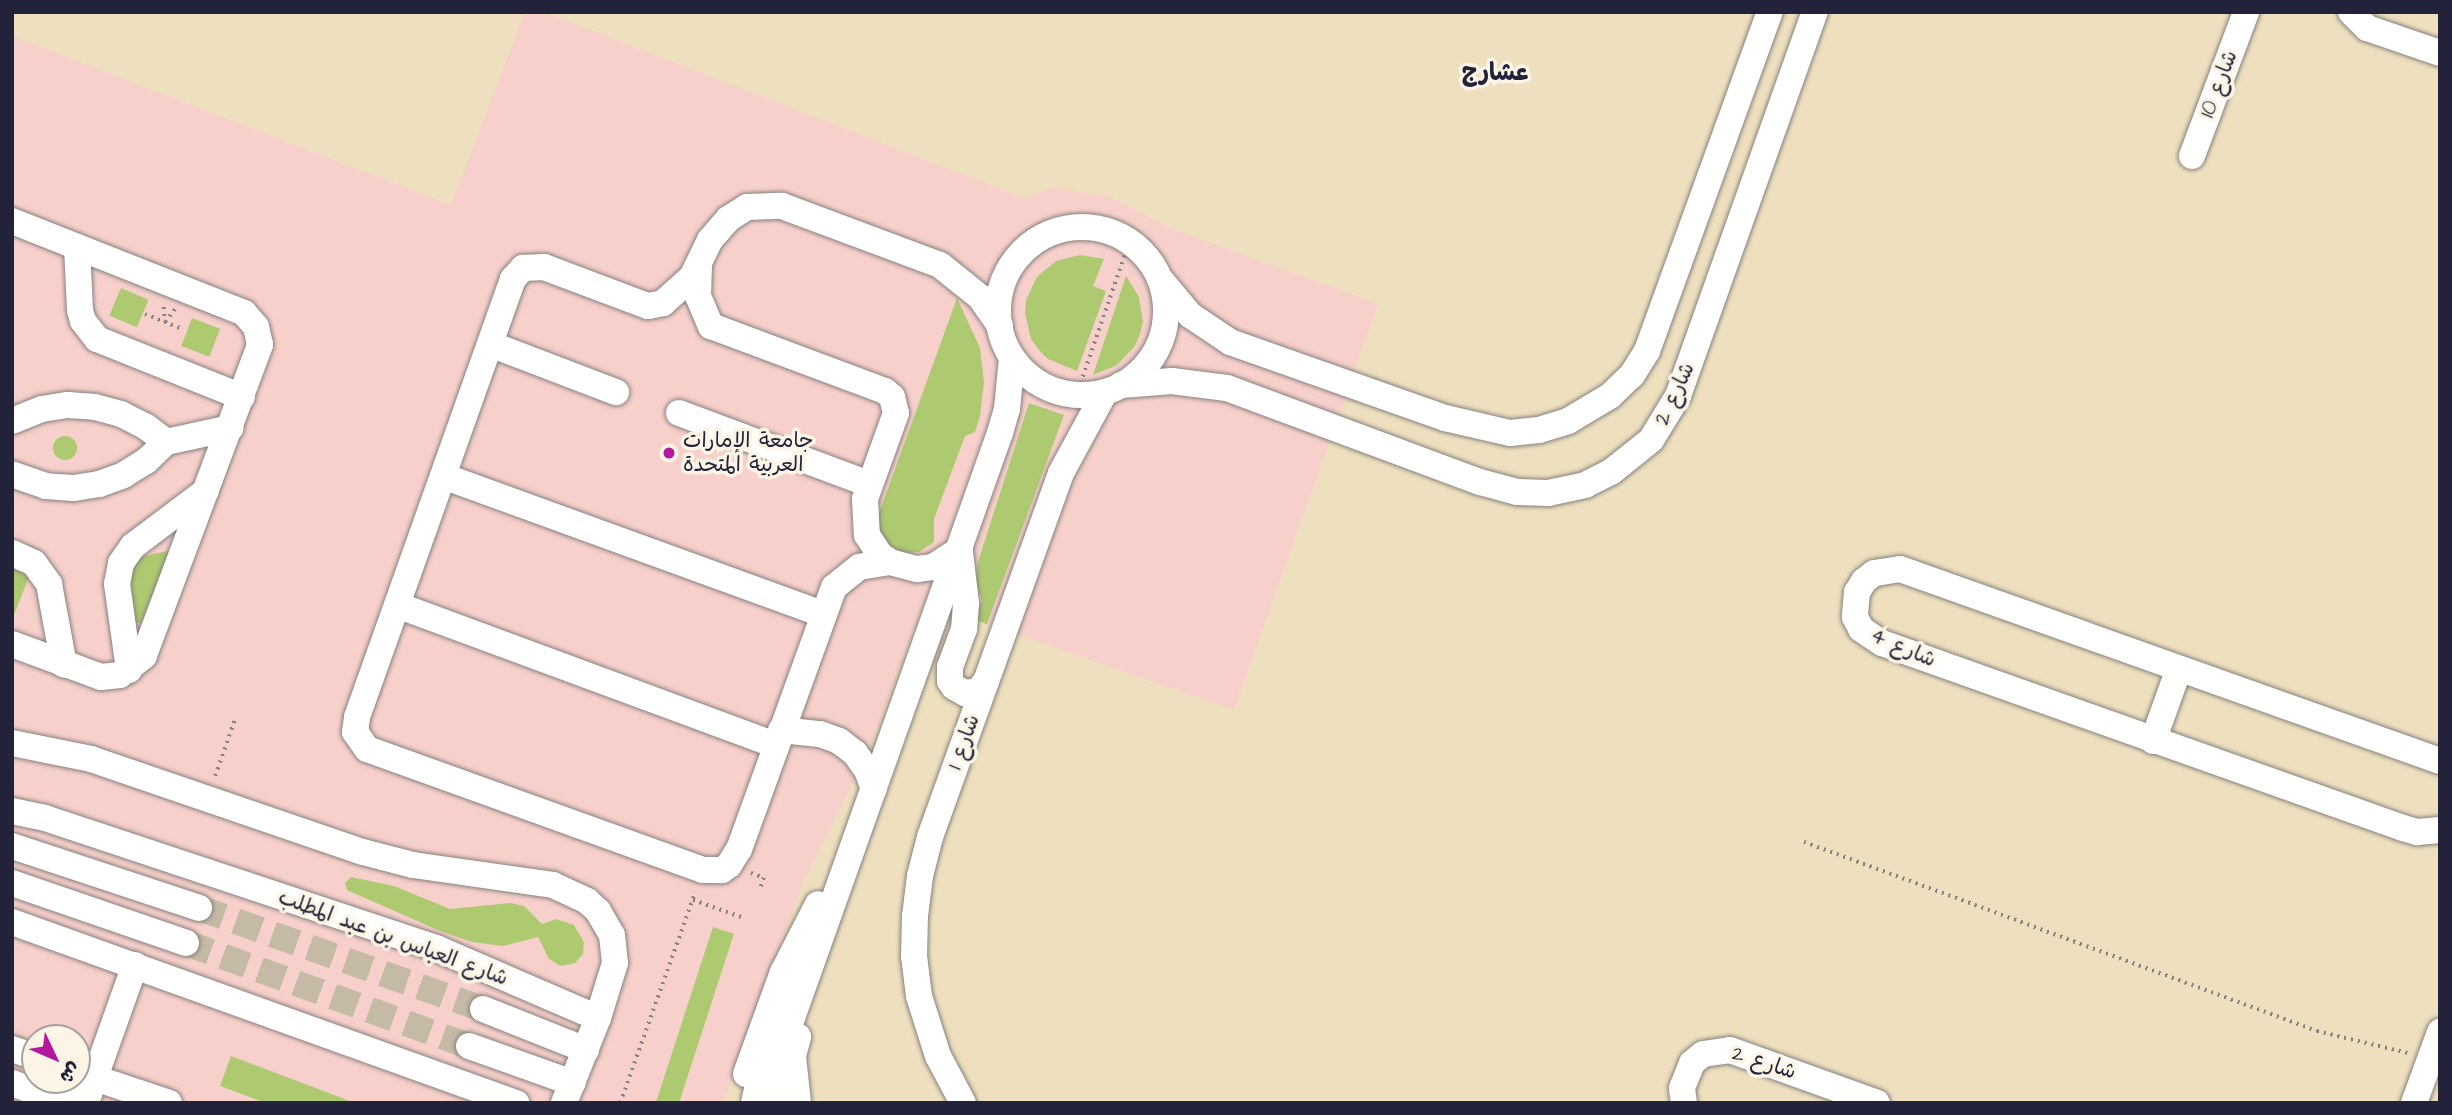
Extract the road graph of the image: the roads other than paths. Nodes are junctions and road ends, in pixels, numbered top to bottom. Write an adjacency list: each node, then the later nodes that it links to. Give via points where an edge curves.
1 (1770, 12): 10 (street, شارع 2, via 1647,351 1632,375 1609,396 1568,421 1510,433 1445,418 1230,342 1190,315)
2 (1815, 12): 14 (street, شارع 2, via 1678,396 1651,440 1611,472 1585,485 1548,493 1517,492 1227,388 1172,381)
3 (2246, 12): 6 (street, شارع 10)
4 (2351, 12): 5 (street, via 2367,28)
5 (2440, 53)
6 (2192, 156)
7 (12, 221): 8 (street)
8 (77, 247): 16 (street, via 80,310 97,339); 16 (street, via 244,313 256,327 260,345)
9 (699, 266): 11 (street, via 710,240 737,212 756,205 782,206 940,265 980,297); 12 (street, via 674,296 648,306 544,267 530,266 513,279); 23 (street, via 698,296 711,326 892,397 895,413)
10 (1160, 279): 11 (street, شارع 2, via 1147,258 1129,242 1102,229 1072,228 1043,237 1020,256 1004,281); 14 (street, via 1166,314 1160,339 1148,363)
11 (1000, 326): 13 (street)
12 (490, 344): 15 (street); 22 (street)
13 (1012, 358): 14 (street, شارع 2, via 1033,380 1047,387 1076,395); 25 (street, via 1007,409)
14 (1113, 388): 34 (street, شارع 1, via 1061,473)
15 (616, 392)
16 (242, 397): 19 (street)
17 (679, 413): 23 (street)
18 (12, 421): 20 (street, via 42,409 95,407 121,414)
19 (230, 428): 20 (street); 24 (street)
20 (166, 442): 21 (street, via 124,475 99,484 46,486)
21 (12, 474)
22 (443, 476): 28 (street); 29 (street)
23 (869, 484): 27 (street, via 864,511 867,535)
24 (206, 491): 32 (street, via 148,647); 32 (street, via 133,546 121,563 117,584)
25 (959, 550): 27 (street, via 933,567 917,569); 34 (street, via 966,603 950,681 965,693 978,691); 39 (street)
26 (12, 553): 31 (street, via 34,563 46,576)
27 (890, 562): 29 (street, via 874,562 846,575 834,587)
28 (397, 605): 35 (street); 35 (street, via 354,724 361,745 703,870 722,870 736,858)
29 (822, 614): 35 (street)
30 (12, 644): 31 (street)
31 (64, 664): 32 (street, via 101,677)
32 (129, 670)
33 (2178, 671): 36 (street); 36 (street, شارع 4, via 1900,569 1874,573 1857,592 1855,617 1870,638); 38 (street, شارع 4)
34 (986, 681): 66 (street, شارع 1, via 930,837 915,916 914,956 924,1016 938,1056)
35 (778, 737): 39 (street, via 821,734 839,741 855,753)
36 (2152, 741): 41 (street, شارع 4, via 2403,828)
37 (12, 743): 51 (street, via 91,759 363,852 464,874 515,877 575,894 602,917 615,949 612,977)
38 (2440, 761)
39 (874, 789): 42 (street)
40 (12, 811): 51 (street, شارع العباس بن عبد المطلب, via 45,818 426,945)
41 (2440, 830)
42 (853, 844): 45 (street); 64 (street, via 776,1063); 65 (street, via 793,1056)
43 (12, 846): 46 (street)
44 (12, 883): 48 (street)
45 (824, 894): 62 (street, via 783,972); 63 (street, via 758,1075)
46 (199, 908)
47 (12, 922): 49 (street)
48 (186, 943)
49 (135, 965): 55 (street); 61 (street)
50 (483, 1009): 54 (street)
51 (598, 1018): 54 (street)
52 (2440, 1032): 69 (street)
53 (469, 1046): 57 (street)
54 (586, 1049): 57 (street)
55 (91, 1066)
56 (91, 1076): 60 (street)
57 (568, 1093)
58 (42, 1094): 59 (street, via 73,1102)
59 (89, 1094)
60 (169, 1103)
61 (516, 1103)
62 (737, 1103)
63 (754, 1103)
64 (775, 1103)
65 (798, 1103)
66 (964, 1103)
67 (1684, 1103): 68 (street, شارع 2, via 1682,1088 1692,1063 1703,1054 1730,1050)
68 (1877, 1103)
69 (2414, 1103)

